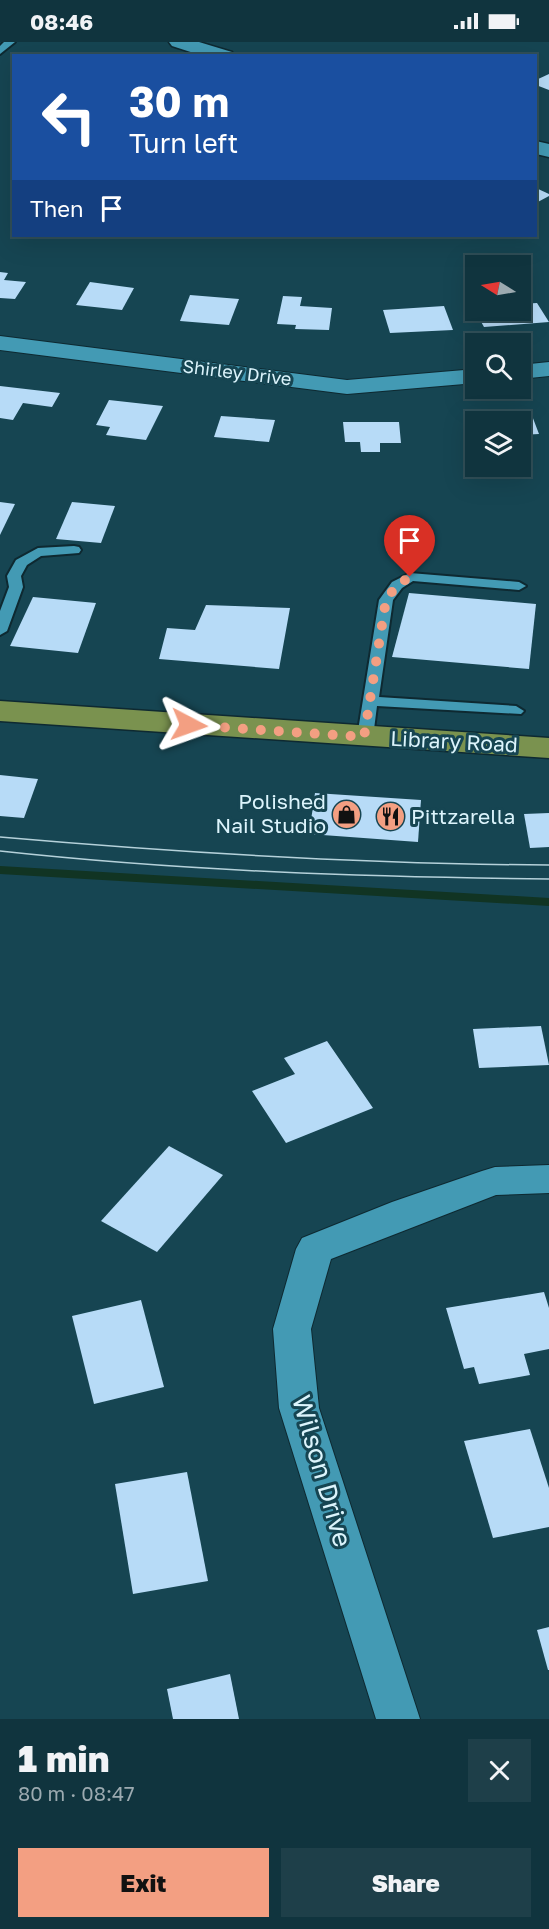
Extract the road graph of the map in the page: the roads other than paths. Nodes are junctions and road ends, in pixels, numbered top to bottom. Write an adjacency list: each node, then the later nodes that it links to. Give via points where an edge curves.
1 (10, 42): 3 (lane)
2 (179, 42): 4 (street)
3 (0, 51)
4 (218, 54)
5 (0, 343): 8 (street, Shirley Drive, via 347,387)
6 (549, 369): 7 (street)
7 (531, 371)
8 (465, 377)
9 (74, 550): 11 (lane, via 38,552 21,563)
10 (519, 586): 12 (lane, via 410,577 397,585 386,600)
11 (0, 632)
12 (370, 701): 14 (lane); 15 (lane)
13 (0, 711): 15 (main road, Library Road)
14 (516, 711)
15 (364, 737): 16 (main road, Library Road)
16 (549, 748)
17 (549, 1179): 18 (street, Wilson Drive, via 495,1181 315,1249 292,1329 299,1408)
18 (398, 1719)

